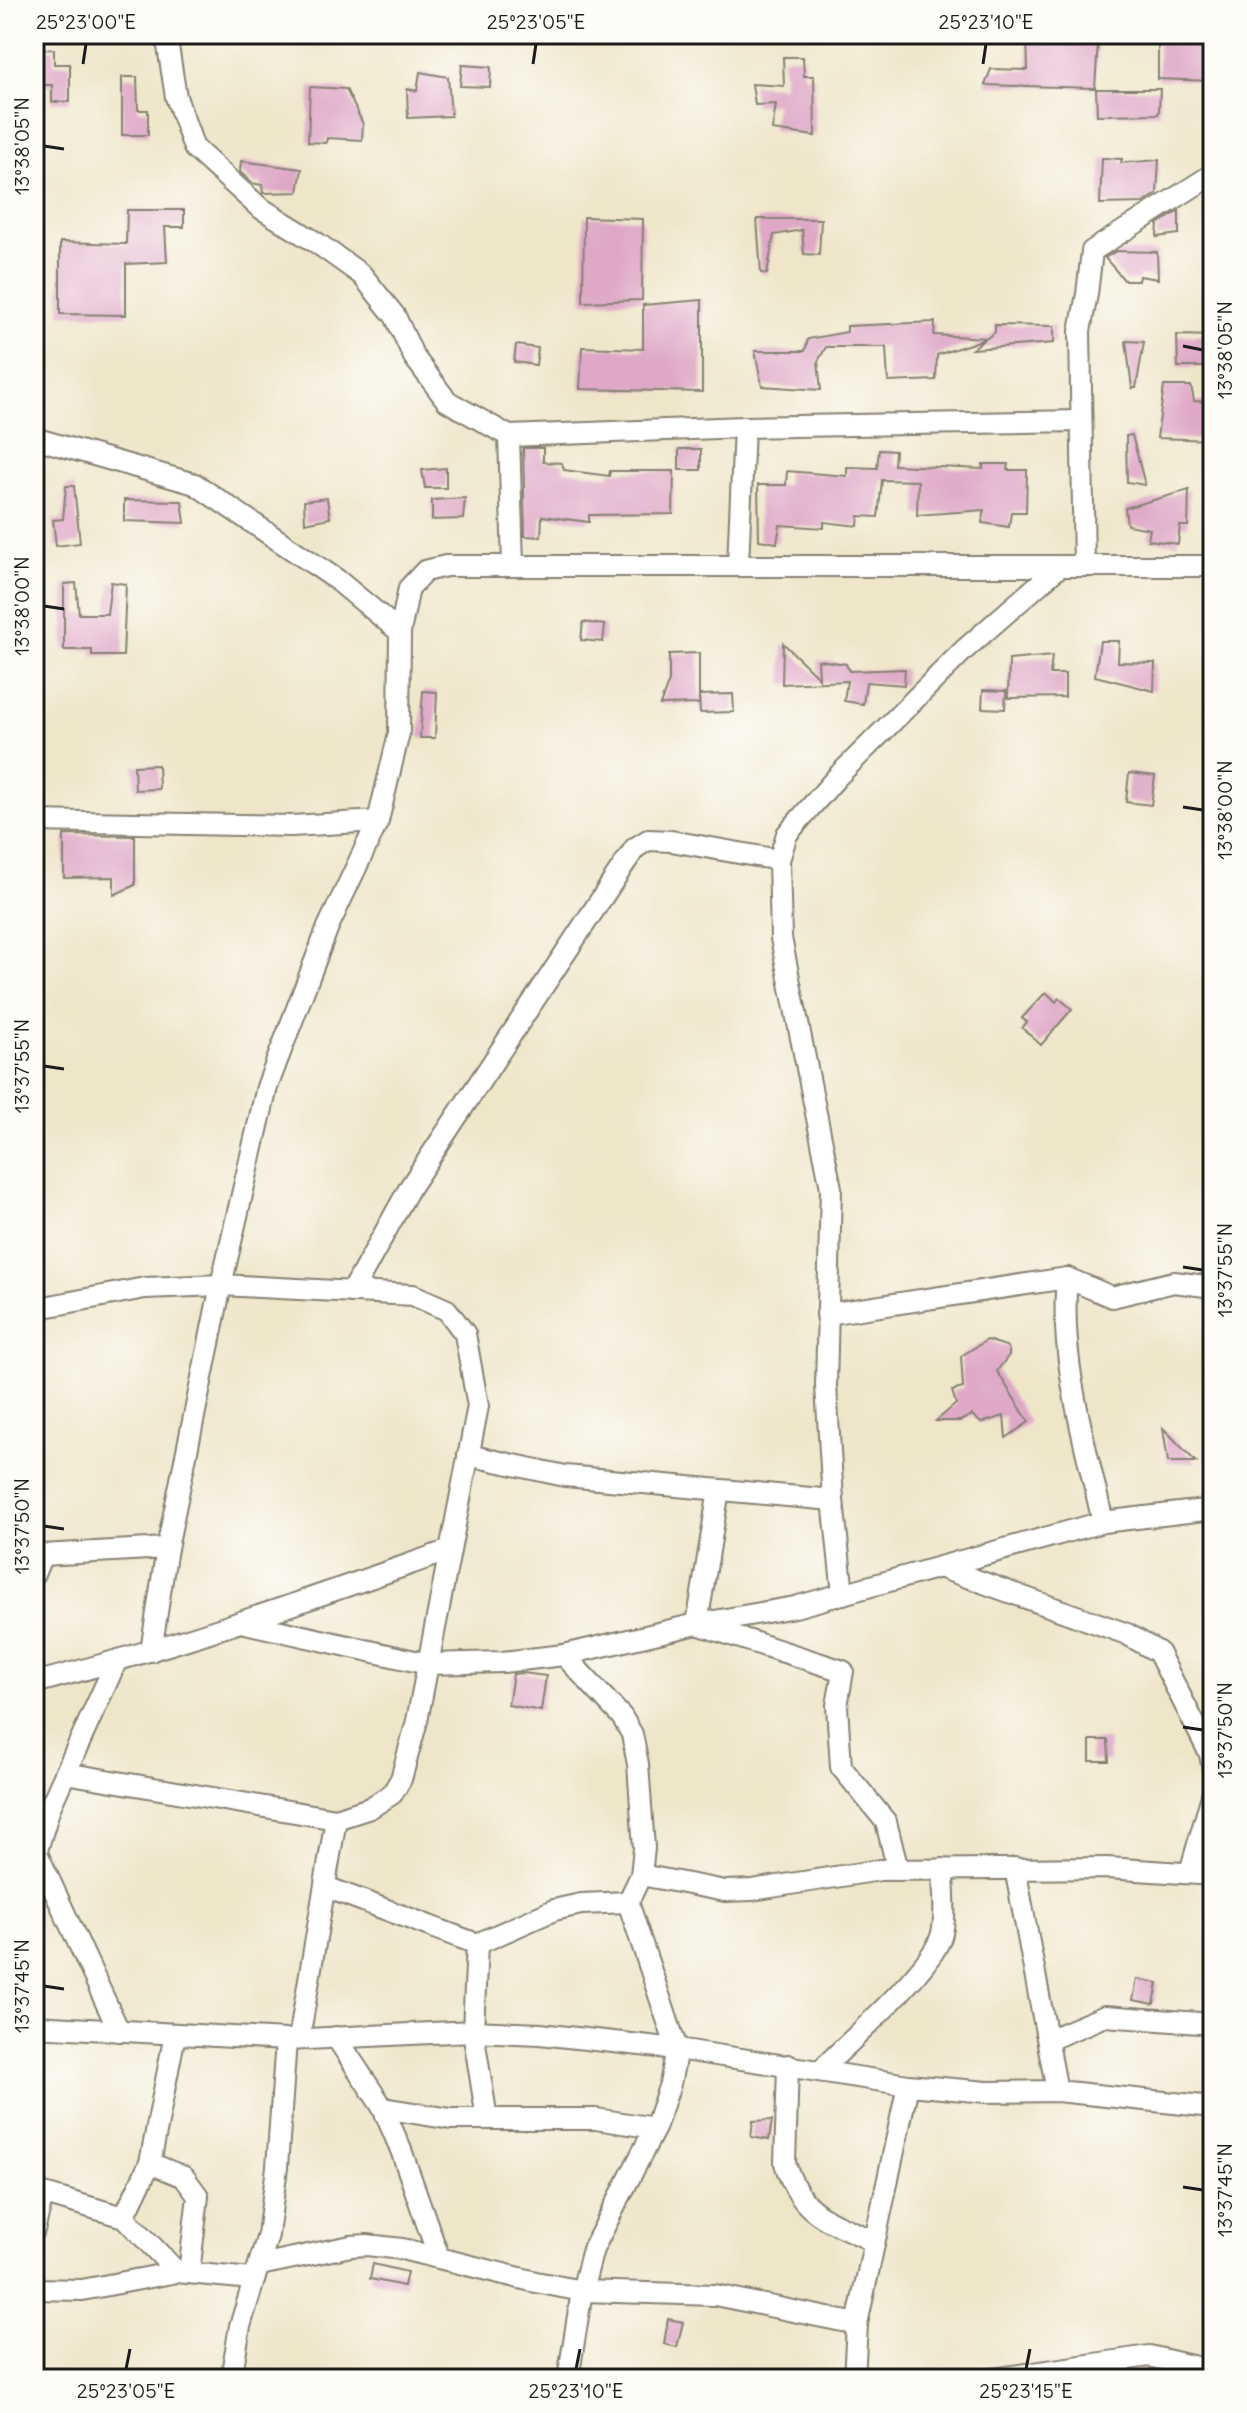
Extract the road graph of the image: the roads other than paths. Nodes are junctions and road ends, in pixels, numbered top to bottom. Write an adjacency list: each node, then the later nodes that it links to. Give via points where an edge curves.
1 (166, 34): 5 (street, via 176,97 194,148 259,207 362,275 395,316 414,357 447,401)
2 (1213, 174): 3 (street, via 1092,251 1080,331)
3 (1081, 421): 4 (street); 10 (street)
4 (744, 427): 5 (street); 8 (street)
5 (509, 436): 7 (street)
6 (34, 438): 12 (street, via 195,484 314,563)
7 (513, 565): 8 (street); 12 (street, via 425,571 409,588)
8 (738, 565): 9 (street)
9 (1060, 566): 10 (street); 15 (street, via 964,650 837,777 787,834)
10 (1084, 566): 11 (street)
11 (1213, 566)
12 (400, 632): 14 (street, via 399,733)
13 (34, 821): 14 (street, via 291,826)
14 (378, 821): 17 (street, via 328,927 267,1087)
15 (779, 860): 19 (street, via 671,841 648,840 635,848 410,1187); 21 (street, via 781,938 831,1188)
16 (1067, 1278): 18 (street, via 1112,1297 1174,1282); 21 (street); 26 (street, via 1067,1355)
17 (221, 1285): 19 (street); 20 (street, via 145,1288); 27 (street)
18 (1213, 1287)
19 (352, 1292): 22 (street, via 413,1295 447,1310 465,1334 478,1406)
20 (34, 1309)
21 (827, 1314): 24 (street)
22 (468, 1455): 23 (street, via 565,1476); 28 (street)
23 (719, 1490): 24 (street); 33 (street)
24 (833, 1500): 31 (street)
25 (1213, 1509): 26 (street)
26 (1103, 1522): 30 (street)
27 (167, 1548): 29 (street); 34 (street)
28 (450, 1550): 32 (street); 37 (street)
29 (37, 1560)
30 (942, 1568): 31 (street); 39 (street, via 1127,1634 1158,1652 1210,1754)
31 (843, 1594): 33 (street)
32 (241, 1622): 34 (street); 37 (street)
33 (697, 1624): 35 (street); 46 (street, via 843,1671 837,1706 841,1767 886,1822)
34 (151, 1651): 36 (street)
35 (564, 1655): 37 (street); 48 (street, via 632,1734 644,1848)
36 (116, 1662): 38 (street); 40 (street)
37 (428, 1664): 42 (street, via 401,1779 392,1794 370,1808)
38 (34, 1683)
39 (1213, 1770)
40 (65, 1773): 42 (street); 43 (street)
41 (1213, 1792): 47 (street)
42 (336, 1819): 50 (street)
43 (35, 1854): 55 (street)
44 (1015, 1868): 45 (street); 47 (street); 60 (street)
45 (943, 1869): 46 (street); 63 (street, via 937,1946)
46 (898, 1870): 48 (street, via 725,1891)
47 (1190, 1872): 49 (street)
48 (641, 1875): 51 (street)
49 (1213, 1875)
50 (326, 1887): 52 (street); 59 (street)
51 (628, 1902): 52 (street, via 554,1910); 61 (street)
52 (477, 1944): 56 (street)
53 (1213, 2024): 60 (street, via 1105,2016)
54 (34, 2026): 55 (street)
55 (119, 2031): 57 (street)
56 (473, 2031): 58 (street); 61 (street); 68 (street)
57 (175, 2034): 59 (street); 70 (street)
58 (336, 2037): 59 (street); 67 (street)
59 (292, 2040): 77 (street, via 268,2235)
60 (1048, 2040): 65 (street)
61 (677, 2049): 62 (street); 69 (street)
62 (788, 2065): 63 (street); 74 (street, via 785,2163 799,2197 814,2213)
63 (821, 2070): 64 (street)
64 (908, 2085): 65 (street); 74 (street)
65 (1057, 2091): 66 (street)
66 (1213, 2107)
67 (383, 2108): 68 (street); 75 (street)
68 (487, 2119): 69 (street, via 596,2119)
69 (655, 2128): 79 (street, via 593,2249)
70 (150, 2163): 72 (street); 76 (street, via 184,2177 198,2196)
71 (39, 2193): 72 (street); 73 (street)
72 (124, 2217): 76 (street)
73 (34, 2230)
74 (873, 2241): 80 (street)
75 (439, 2258): 77 (street, via 351,2246); 79 (street)
76 (183, 2272): 77 (street); 78 (street, via 82,2290)
77 (256, 2272): 83 (street)
78 (34, 2289)
79 (582, 2291): 80 (street, via 715,2295); 84 (street)
80 (857, 2324): 85 (street)
81 (1213, 2371): 82 (street, via 1149,2356)
82 (1046, 2376): 86 (street)
83 (231, 2379)
84 (568, 2379)
85 (854, 2379)
86 (992, 2379)

